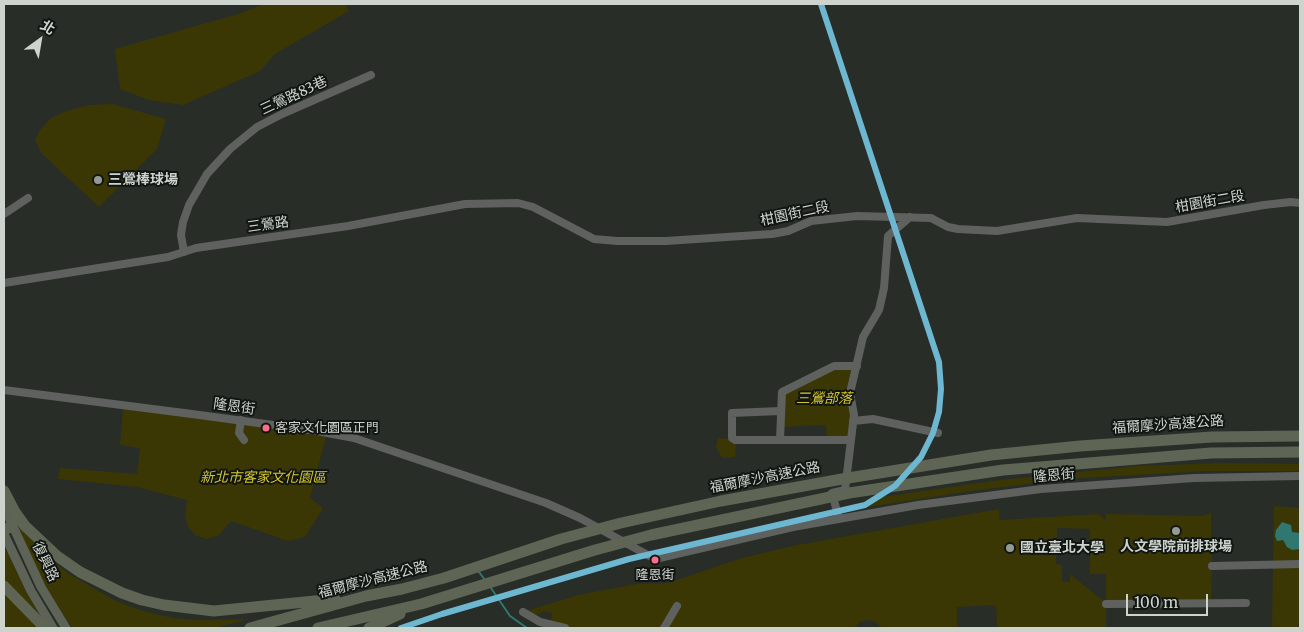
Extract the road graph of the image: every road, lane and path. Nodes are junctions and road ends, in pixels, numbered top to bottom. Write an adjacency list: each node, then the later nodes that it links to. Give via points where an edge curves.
1 (371, 75): 7 (street, 三鶯路83巷, via 257,127 230,149 207,174 190,205 181,234)
2 (28, 198): 5 (street)
3 (1300, 203): 6 (street, 柑園街二段, via 1264,205 1167,222 1077,218 997,231 958,229 931,218)
4 (537, 209): 6 (street, 柑園街二段, via 585,236 617,241 772,234 811,221 857,216); 7 (street, 三鶯路, via 518,203 465,204)
5 (4, 214)
6 (910, 218): 9 (street, via 888,236 879,310 863,336)
7 (184, 252): 8 (street, 三鶯路)
8 (4, 283)
9 (857, 366): 11 (street, via 834,366 782,392); 13 (street, via 850,393)
10 (4, 390): 12 (street, 隆恩街)
11 (780, 411): 17 (street); 17 (street, via 732,413 732,438 735,440)
12 (241, 420): 16 (street, via 239,434); 25 (street, 隆恩街, via 368,441 546,503 655,559)
13 (853, 421): 14 (street, via 873,419); 18 (street)
14 (938, 433)
15 (1300, 436): 21 (highway, 福爾摩沙高速公路, via 1212,436 1080,446 991,455)
16 (244, 440)
17 (780, 440): 18 (street)
18 (851, 440): 21 (street)
19 (1300, 452): 23 (highway, via 1211,453 1003,470)
20 (1300, 476): 25 (street, 隆恩街, via 1194,478 1041,489)
21 (846, 478): 23 (street, via 844,490 832,493); 30 (highway, 福爾摩沙高速公路, via 621,523 561,539 444,578)
22 (4, 492): 30 (highway, via 25,526 57,556 80,572 142,600 214,611)
23 (833, 496): 25 (street); 32 (highway, via 651,535)
24 (4, 507): 26 (main road, 復興路)
25 (839, 519)
26 (6, 530): 37 (main road, 復興路, via 31,591); 38 (main road, 復興路)
27 (1300, 564): 28 (street)
28 (1212, 566)
29 (4, 586): 36 (highway)
30 (366, 596): 39 (highway, 福爾摩沙高速公路)
31 (1246, 603): 33 (street)
32 (421, 604): 40 (highway); 41 (highway)
33 (1106, 604)
34 (677, 606): 43 (street)
35 (523, 612): 42 (street, via 540,622)
36 (45, 628)
37 (52, 628)
38 (66, 628)
39 (250, 628)
40 (318, 628)
41 (369, 628)
42 (565, 628)
43 (664, 628)

